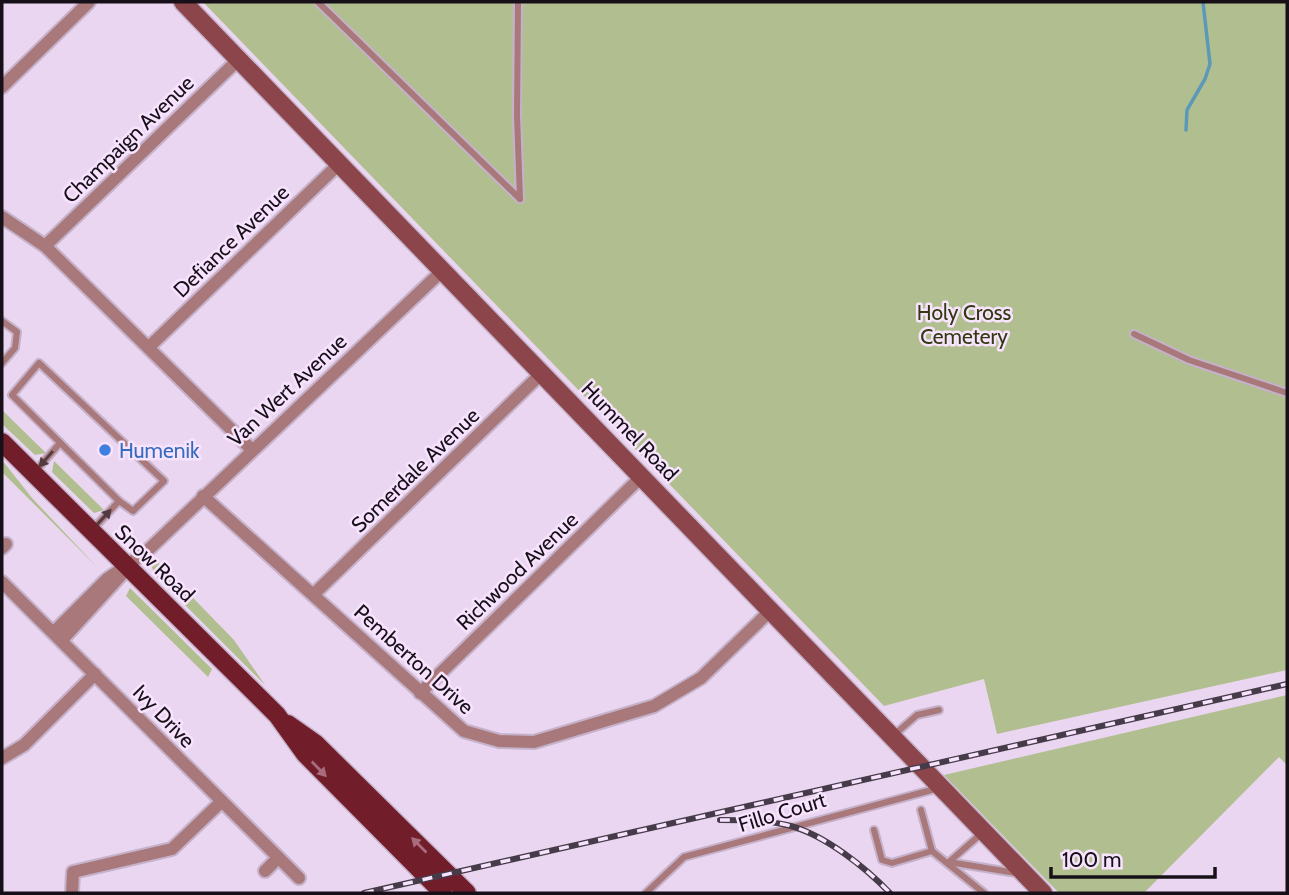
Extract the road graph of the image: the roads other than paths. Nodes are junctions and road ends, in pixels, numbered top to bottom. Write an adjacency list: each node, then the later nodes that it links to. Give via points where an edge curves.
1 (89, 2): 6 (street)
2 (183, 2): 5 (street, Hummel Road)
3 (317, 2): 4 (lane, via 520,199)
4 (518, 2)
5 (239, 59): 7 (street, Hummel Road); 9 (street, Champaign Avenue)
6 (2, 87)
7 (340, 163): 10 (street, Hummel Road); 13 (street, Defiance Avenue)
8 (2, 217): 9 (street)
9 (45, 246): 13 (street)
10 (443, 270): 15 (street, Hummel Road); 19 (street, Van Wert Avenue)
11 (2, 321): 14 (lane, via 17,332 15,348)
12 (1134, 334): 16 (lane, via 1189,360)
13 (149, 347): 19 (street)
14 (2, 363)
15 (542, 373): 21 (street, Hummel Road); 27 (street, Somerdale Avenue)
16 (1287, 393)
17 (2, 442): 20 (main road, Snow Road)
18 (60, 443): 20 (lane, one-way to 20); 23 (lane); 23 (lane, via 12,395 39,363 164,481 133,511)
19 (252, 450): 22 (street, Van Wert Avenue)
20 (33, 475): 24 (main road, Snow Road)
21 (641, 477): 28 (street, Hummel Road); 31 (street, Richwood Avenue)
22 (204, 496): 25 (street, Van Wert Avenue); 27 (street, Pemberton Drive)
23 (119, 501): 24 (lane, one-way to 23)
24 (90, 532): 25 (main road, Snow Road)
25 (127, 567): 29 (street, Van Wert Avenue, via 107,579); 33 (main road, Snow Road)
26 (2, 582): 29 (street, Ivy Drive)
27 (314, 594): 31 (street, Pemberton Drive)
28 (771, 610): 31 (street, Pemberton Drive, via 701,678 654,706 534,742 499,741 464,731); 34 (street, Hummel Road)
29 (58, 636): 30 (street, Ivy Drive)
30 (95, 674): 35 (street, via 24,745); 37 (street, Ivy Drive)
31 (420, 693)
32 (939, 709): 34 (lane, via 917,715)
33 (277, 715): 48 (main road, Snow Road, one-way to 48, via 304,754); 49 (main road, Snow Road, one-way to 33, via 315,743)
34 (892, 737): 36 (street, Hummel Road)
35 (2, 758)
36 (941, 788): 40 (street, Hummel Road); 50 (lane, Fillo Court, via 684,857)
37 (221, 802): 42 (street, Ivy Drive); 47 (street, via 172,849 73,872)
38 (921, 810): 41 (lane)
39 (874, 831): 41 (lane, via 882,860 892,863)
40 (984, 832): 43 (lane); 45 (street, Hummel Road)
41 (932, 851): 43 (lane)
42 (278, 858): 44 (street); 46 (street, Ivy Drive)
43 (949, 862): 45 (lane); 51 (lane)
44 (265, 871)
45 (1025, 874): 52 (street, Hummel Road)
46 (299, 878)
47 (72, 893)
48 (443, 893)
49 (467, 893)
50 (646, 893)
51 (984, 893)
52 (1043, 893)

